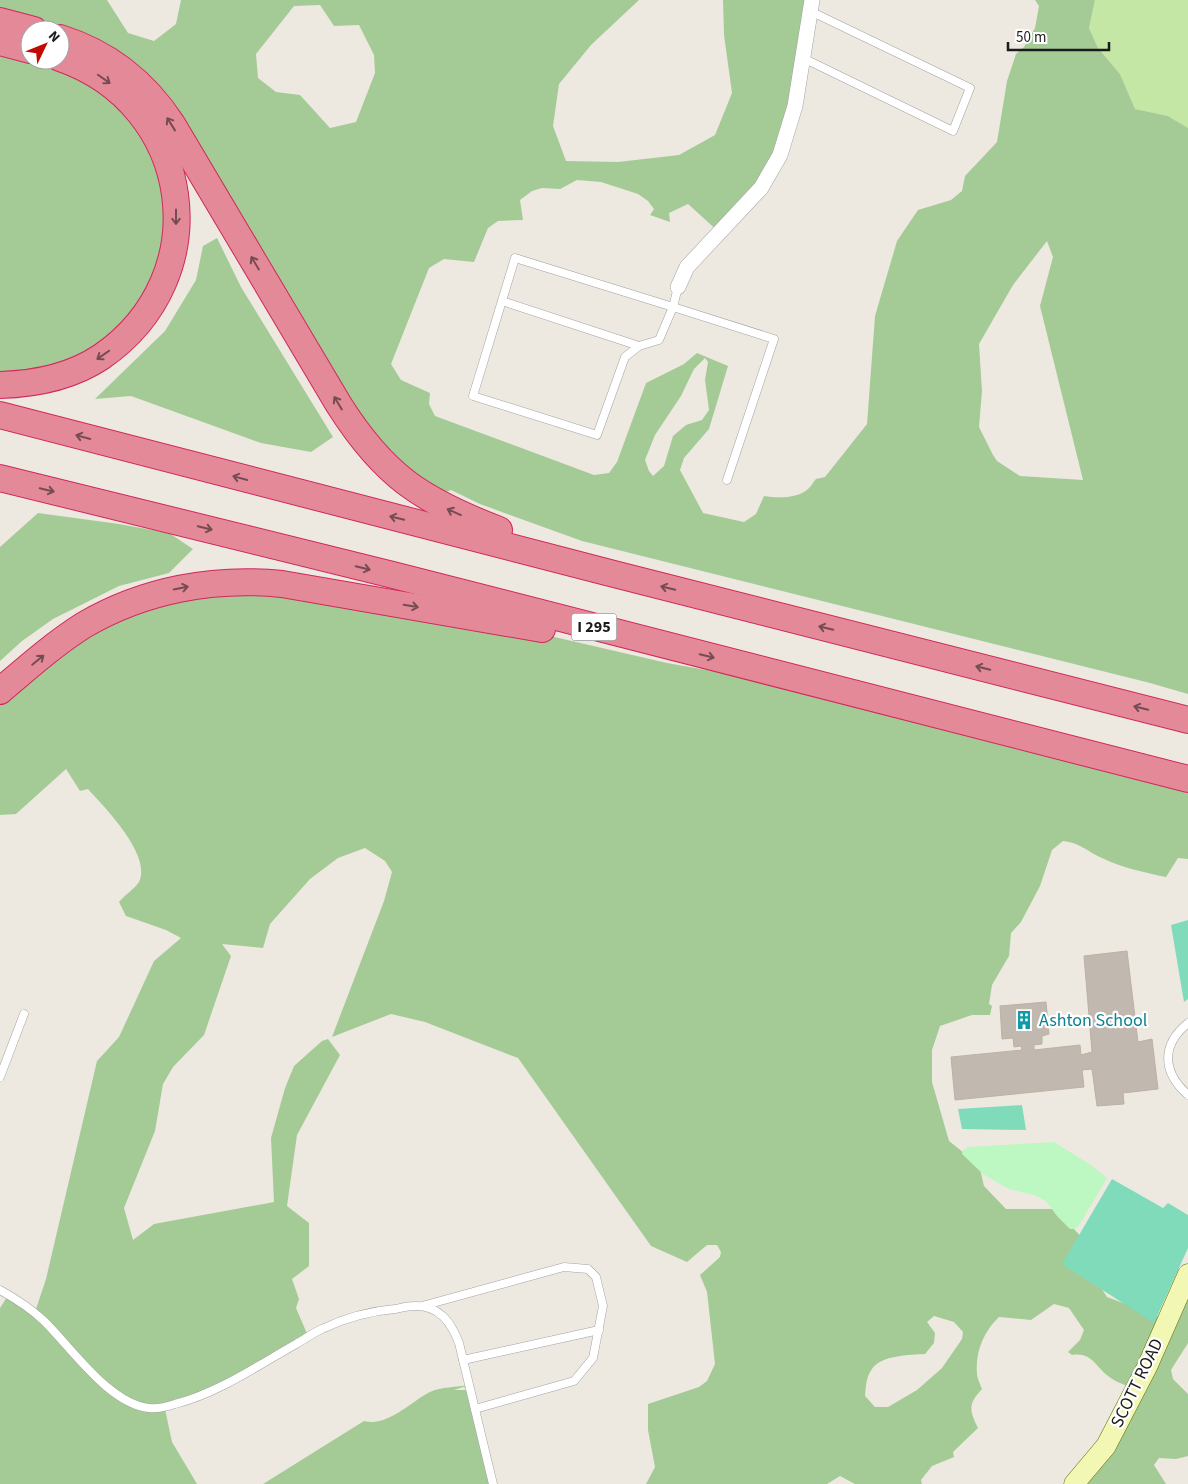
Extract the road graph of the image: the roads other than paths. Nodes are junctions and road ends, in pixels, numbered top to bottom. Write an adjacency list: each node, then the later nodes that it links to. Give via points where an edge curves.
1 (811, 6): 7 (street); 7 (lane, via 970,88 953,131)
2 (0, 21): 3 (highway)
3 (20, 26)
4 (0, 42): 6 (highway)
5 (70, 42): 17 (highway, one-way to 5, via 455,513 420,494 391,471 369,448 344,412 153,97 132,76 105,57)
6 (20, 47)
7 (803, 58): 9 (street, via 795,106 780,155 760,188 686,267)
8 (70, 62): 13 (highway, one-way to 13, via 96,74 119,91 156,135 168,164 175,194 174,244 164,279 149,310 113,348 63,375 26,384)
9 (678, 287): 11 (lane)
10 (502, 301): 11 (lane, via 515,258); 12 (lane); 12 (lane, via 472,396 597,435 625,357)
11 (673, 307): 12 (lane, via 659,340); 16 (lane, via 774,339)
12 (638, 346)
13 (0, 385)
14 (0, 416): 17 (highway, one-way to 14)
15 (0, 478): 18 (highway, I 295, one-way to 18)
16 (727, 480)
17 (614, 574): 20 (highway, one-way to 17)
18 (676, 649): 19 (highway, one-way to 18, via 63,640 108,613 160,593 222,582 289,585 509,624); 21 (highway, I 295, one-way to 21)
19 (0, 691)
20 (1188, 720)
21 (1188, 779)
22 (24, 1014): 24 (lane)
23 (1188, 1023): 25 (lane, via 1170,1044 1168,1058 1170,1073)
24 (0, 1077)
25 (1188, 1094)
26 (1188, 1274): 33 (street, SCOTT ROAD, via 1147,1367 1106,1446)
27 (0, 1290): 28 (lane, via 30,1309 120,1398 150,1409 205,1394 343,1320)
28 (422, 1306): 29 (lane, via 564,1267 588,1268 596,1277 603,1306); 30 (lane, via 436,1310 451,1325)
29 (599, 1330): 30 (lane); 31 (lane, via 593,1358 574,1380)
30 (463, 1360): 31 (lane)
31 (475, 1409): 32 (lane)
32 (493, 1484)
33 (1074, 1484)

